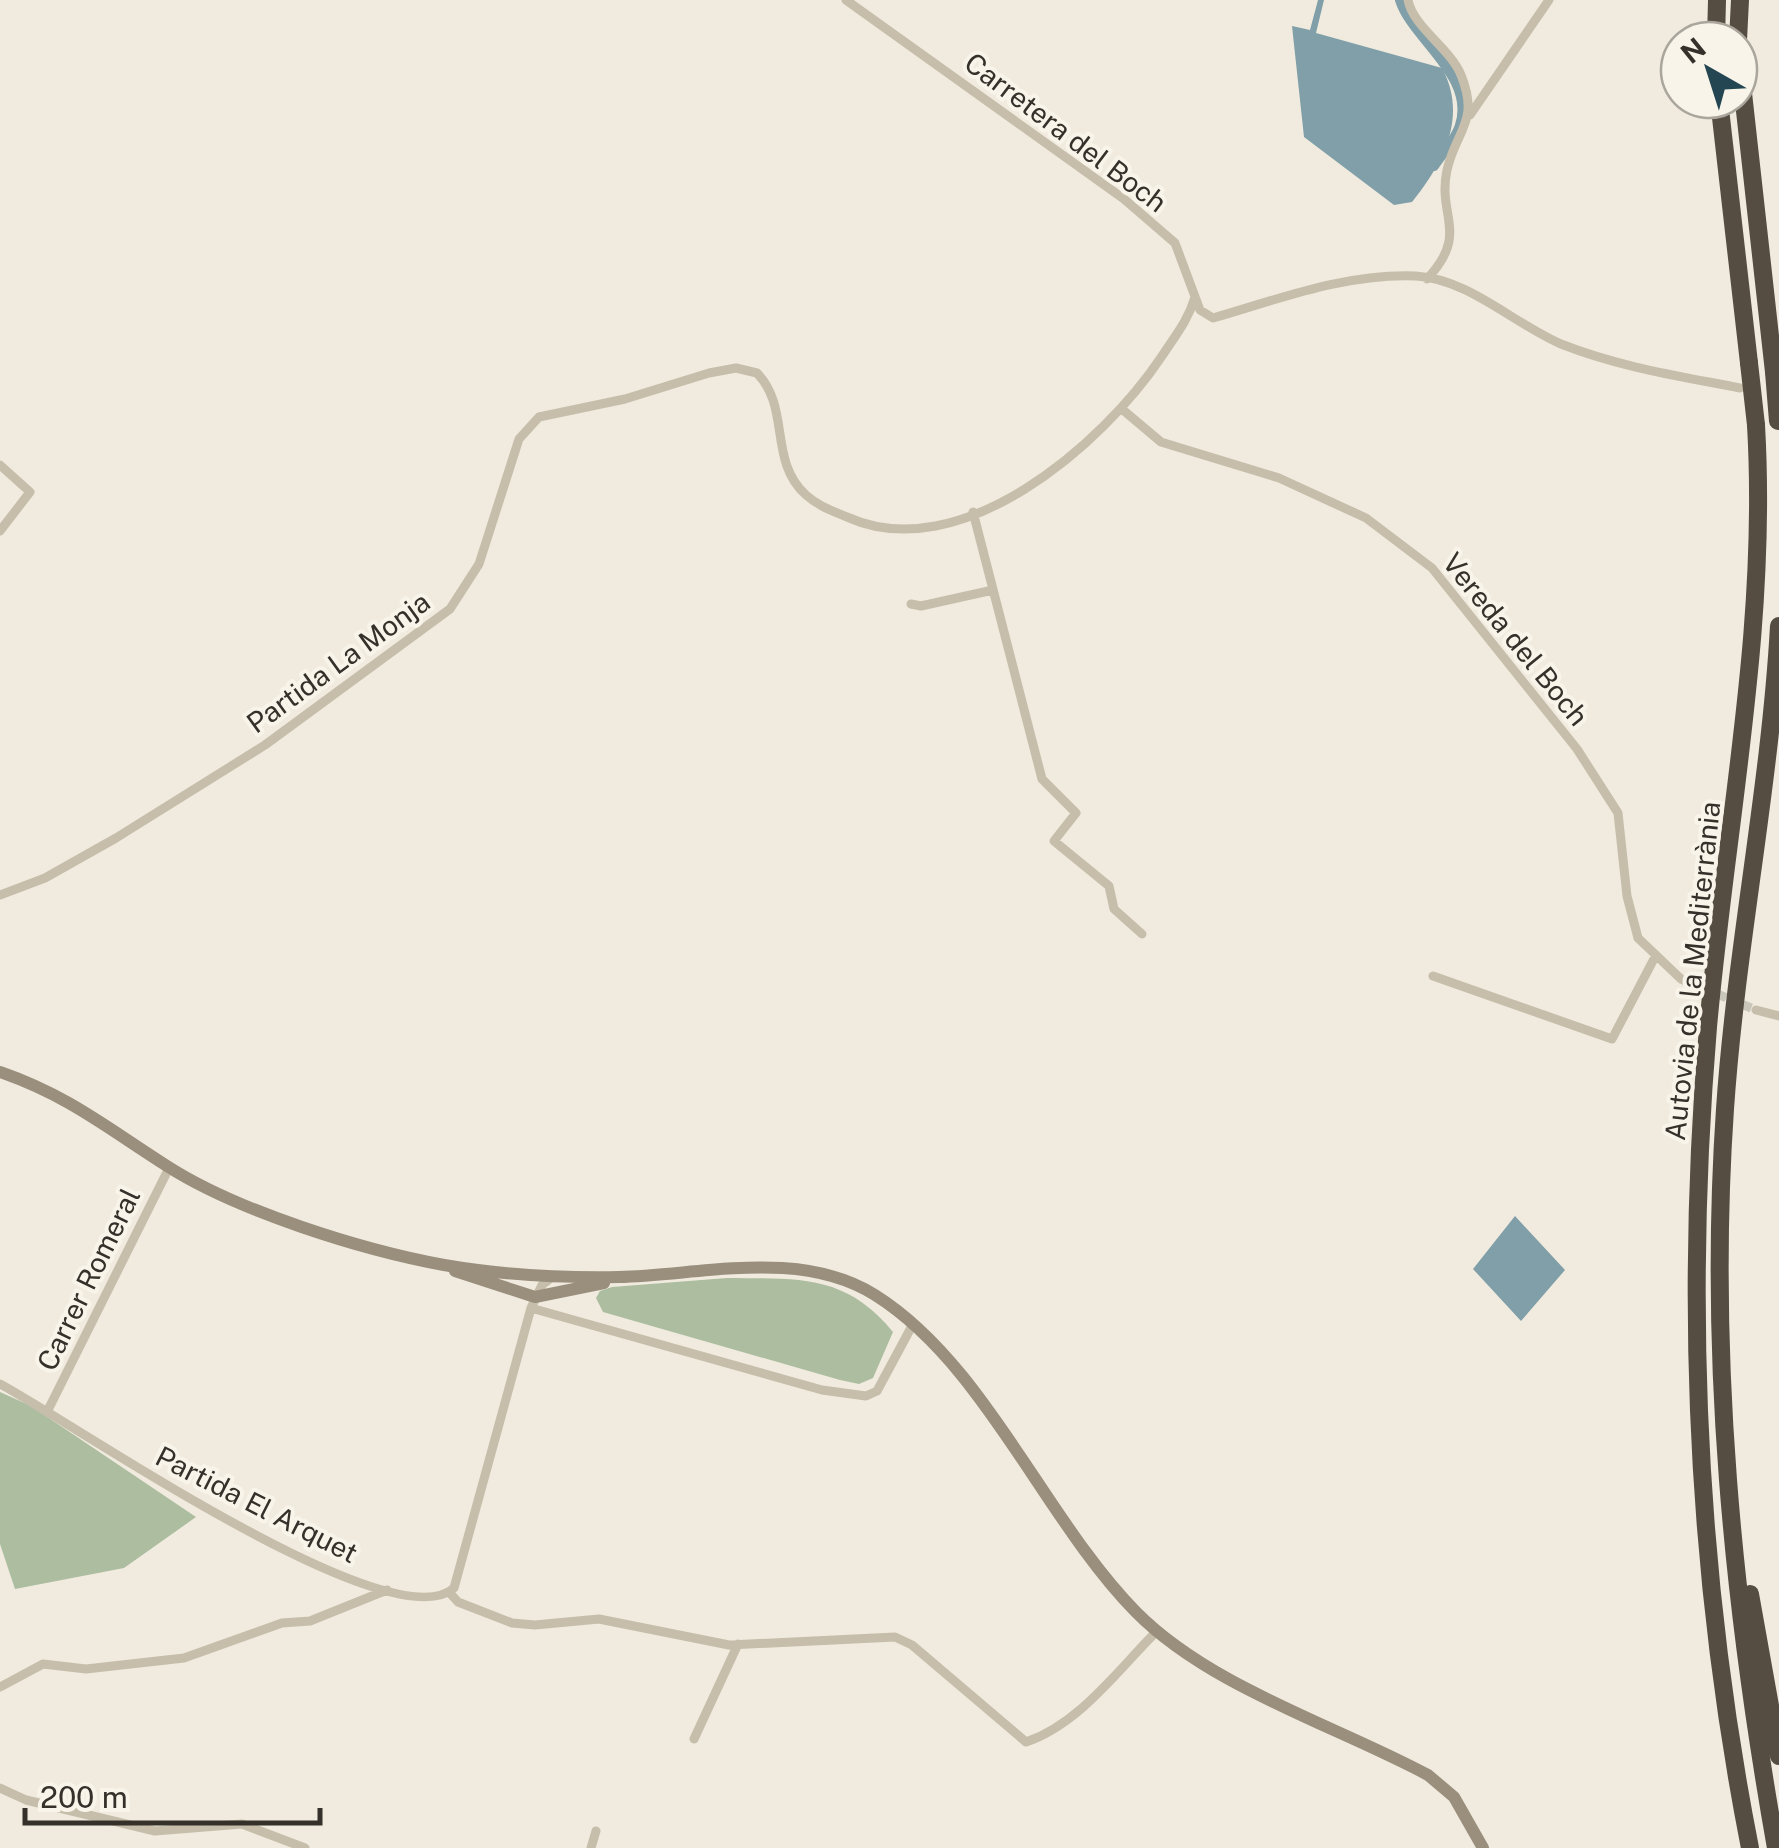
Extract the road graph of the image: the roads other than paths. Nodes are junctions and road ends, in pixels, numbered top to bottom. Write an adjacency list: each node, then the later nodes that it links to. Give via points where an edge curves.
1 (846, 0): 8 (street, Carretera del Boch, via 1124,199 1175,243)
2 (1408, 0): 4 (street, via 1460,72)
3 (1549, 0): 4 (street)
4 (1470, 115): 7 (street, via 1447,172 1452,241)
5 (1721, 120): 48 (highway, Autovia de la Mediterrània, bridge, via 1760,514 1756,628 1707,1042 1698,1312 1706,1539)
6 (1746, 120): 11 (highway, bridge)
7 (1427, 279): 8 (street, via 1345,280 1213,318); 9 (street, via 1473,294 1555,341 1610,362)
8 (1195, 297): 10 (street, via 1188,320)
9 (1740, 388)
10 (1123, 410): 14 (street, via 1027,490); 21 (street, Vereda del Boch, via 1161,442 1279,478 1366,518 1432,568 1577,749 1618,813 1638,938)
11 (1778, 421): 12 (highway)
12 (1779, 437)
13 (0, 464): 15 (street, via 30,492)
14 (973, 512): 16 (street); 19 (street, Partida La Monja, via 902,532 873,529 821,505 795,483 781,448 777,402 757,373 736,368 539,417 519,439 479,564 450,608 265,745 116,838)
15 (0, 531)
16 (993, 590): 17 (street); 20 (street, via 1042,779 1076,814 1054,842 1109,886 1114,909)
17 (911, 604)
18 (1779, 626): 35 (highway, Autovia de la Mediterrània, via 1725,1113 1721,1356)
19 (0, 895)
20 (1142, 934)
21 (1656, 955): 22 (street, via 1612,1039); 23 (street, Vereda del Boch)
22 (1433, 976)
23 (1693, 984)
24 (1756, 1010): 25 (street)
25 (1779, 1016)
26 (0, 1072): 27 (street, via 88,1110)
27 (168, 1168): 28 (street, via 298,1224); 34 (street, Carrer Romeral)
28 (439, 1264): 30 (street); 31 (street)
29 (626, 1277): 30 (street); 31 (street); 32 (street, via 809,1270 873,1294)
30 (551, 1278): 31 (street)
31 (533, 1303): 32 (street, via 822,1390 866,1396 877,1391); 37 (street)
32 (912, 1324): 38 (street, via 969,1389 1105,1576)
33 (0, 1384): 34 (street, Partida El Arquet)
34 (48, 1410): 36 (street, Partida El Arquet, via 164,1486 319,1568)
35 (1734, 1552): 42 (highway, via 1746,1573); 49 (highway, Autovia de la Mediterrània)
36 (387, 1590): 37 (street, Partida El Arquet, via 428,1599); 40 (street, via 184,1658 86,1668 43,1664)
37 (449, 1592): 39 (street, via 512,1623 610,1620)
38 (1156, 1632): 39 (street, via 1070,1718 1026,1742 895,1637); 47 (street, via 1209,1667 1428,1775 1454,1798)
39 (738, 1644): 41 (street)
40 (0, 1687)
41 (694, 1739)
42 (1779, 1756)
43 (0, 1788): 45 (street, via 155,1831 242,1824)
44 (596, 1831): 46 (street)
45 (305, 1848)
46 (591, 1848)
47 (1483, 1848)
48 (1750, 1848)
49 (1776, 1848)

